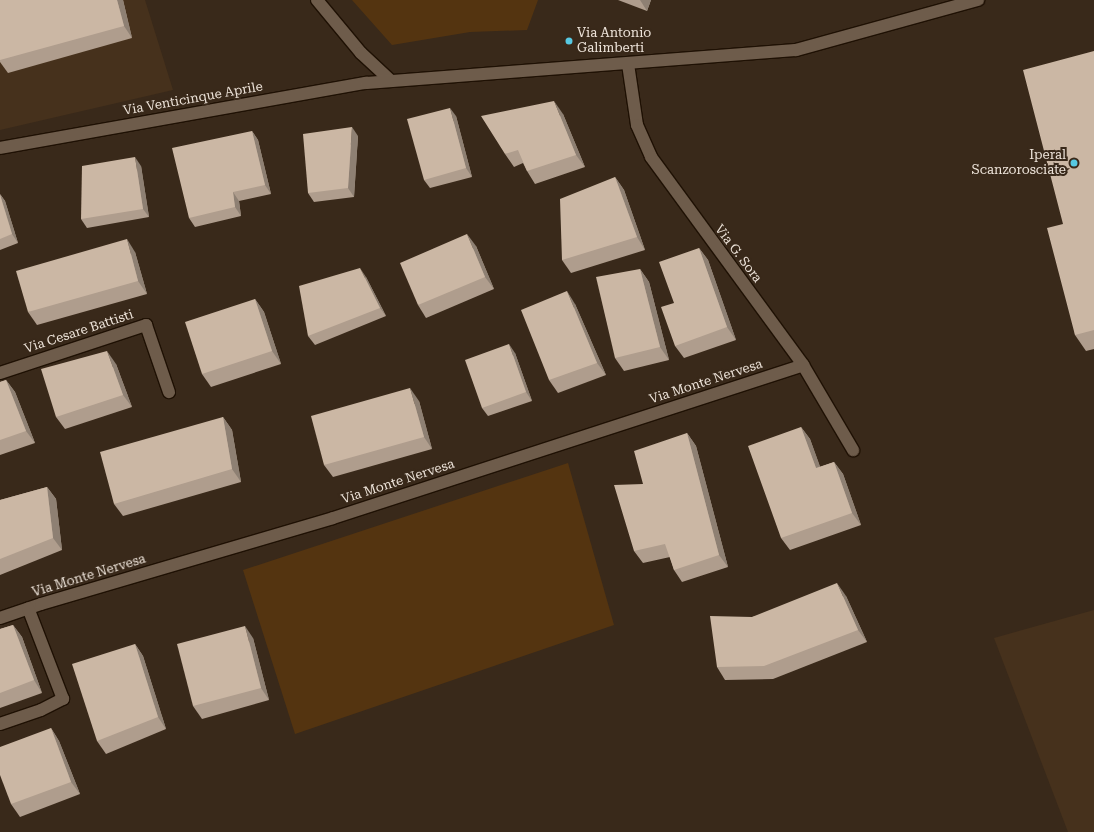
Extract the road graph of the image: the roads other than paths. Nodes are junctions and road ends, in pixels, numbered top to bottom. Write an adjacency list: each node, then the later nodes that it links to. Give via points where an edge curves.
1 (317, 0): 4 (street, via 361,53)
2 (978, 0): 3 (street, via 796,50)
3 (628, 64): 4 (street); 6 (street, Via G. Sora, via 637,125 651,157)
4 (391, 81): 5 (street, Via Venticinque Aprile, via 314,91)
5 (0, 148)
6 (803, 365): 9 (street, Via G. Sora); 10 (street, Via Monte Nervesa, via 333,518)
7 (0, 373): 8 (street, Via Cesare Battisti, via 146,325)
8 (169, 392)
9 (852, 450)
10 (28, 608): 11 (street, Via Monte Nervesa); 12 (street, via 63,699 42,710)
11 (0, 618)
12 (0, 724)

